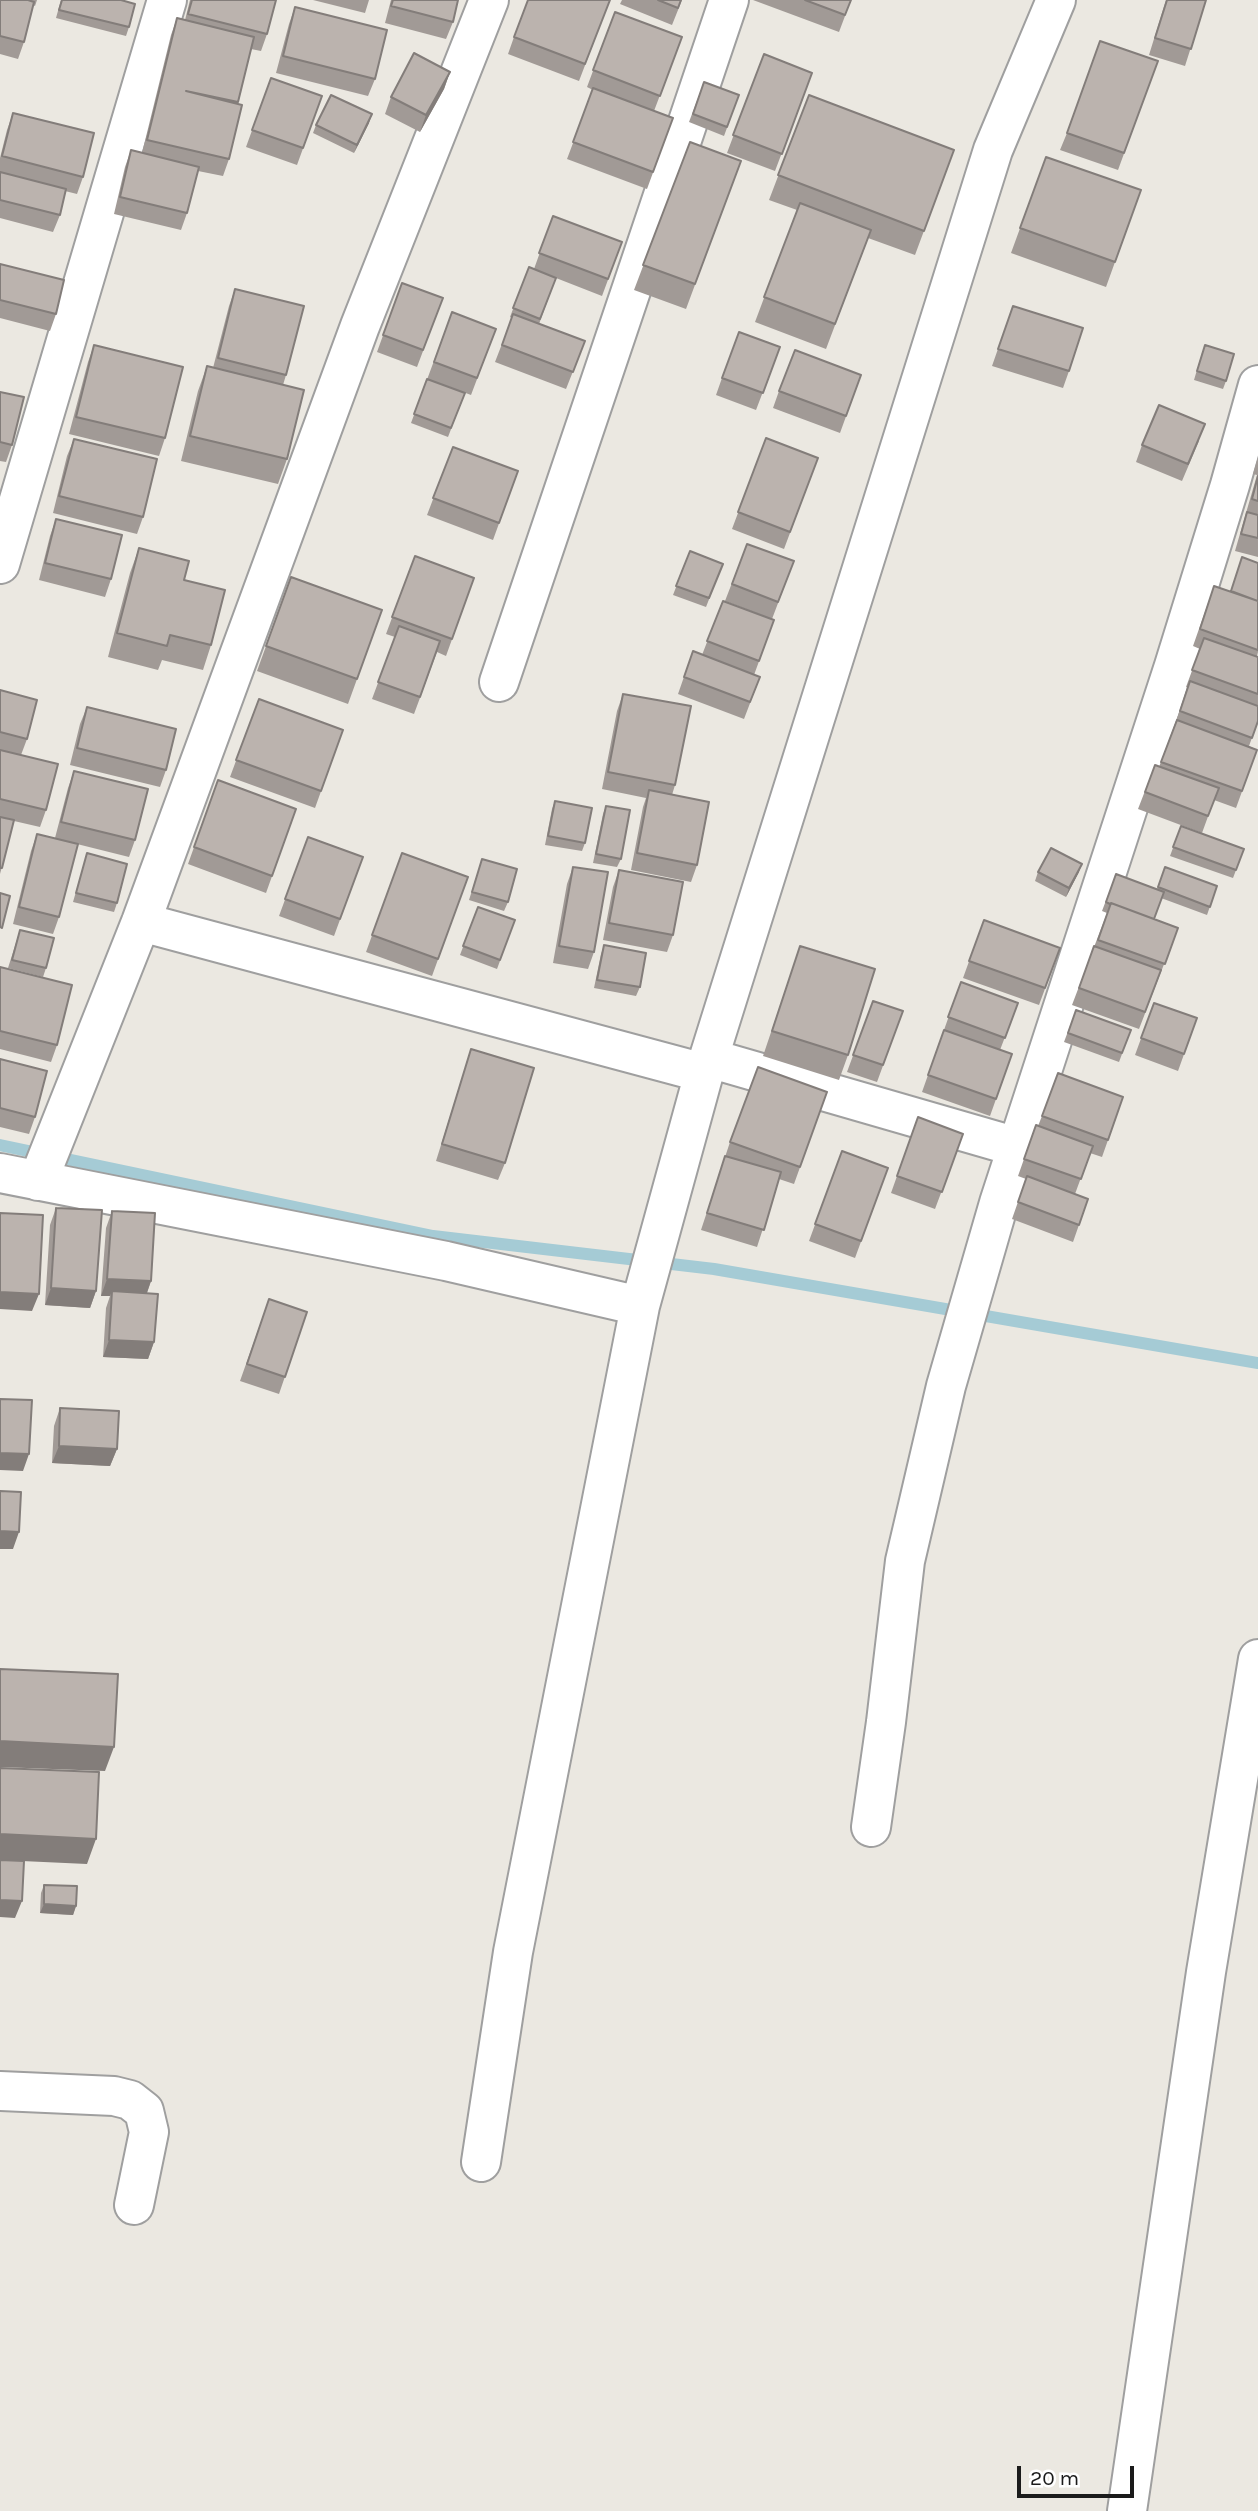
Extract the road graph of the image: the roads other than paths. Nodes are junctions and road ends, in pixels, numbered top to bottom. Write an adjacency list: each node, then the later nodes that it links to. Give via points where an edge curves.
1 (167, 0): 6 (street)
2 (489, 0): 8 (street, via 360,326)
3 (729, 0): 7 (street)
4 (1056, 0): 9 (street, via 993,150)
5 (1258, 385): 10 (street, via 1174,666)
6 (0, 564)
7 (499, 682)
8 (141, 922): 9 (street); 12 (street)
9 (706, 1065): 10 (street); 13 (street)
10 (1017, 1147): 15 (street, via 946,1386 905,1561)
11 (0, 1173): 12 (street)
12 (38, 1181): 13 (street, via 446,1261)
13 (639, 1306): 17 (street, via 513,1952)
14 (1258, 1659): 19 (street, via 1206,1972)
15 (871, 1827)
16 (0, 2091): 18 (street, via 114,2096 144,2110 149,2132)
17 (481, 2162)
18 (134, 2205)
19 (1127, 2511)

